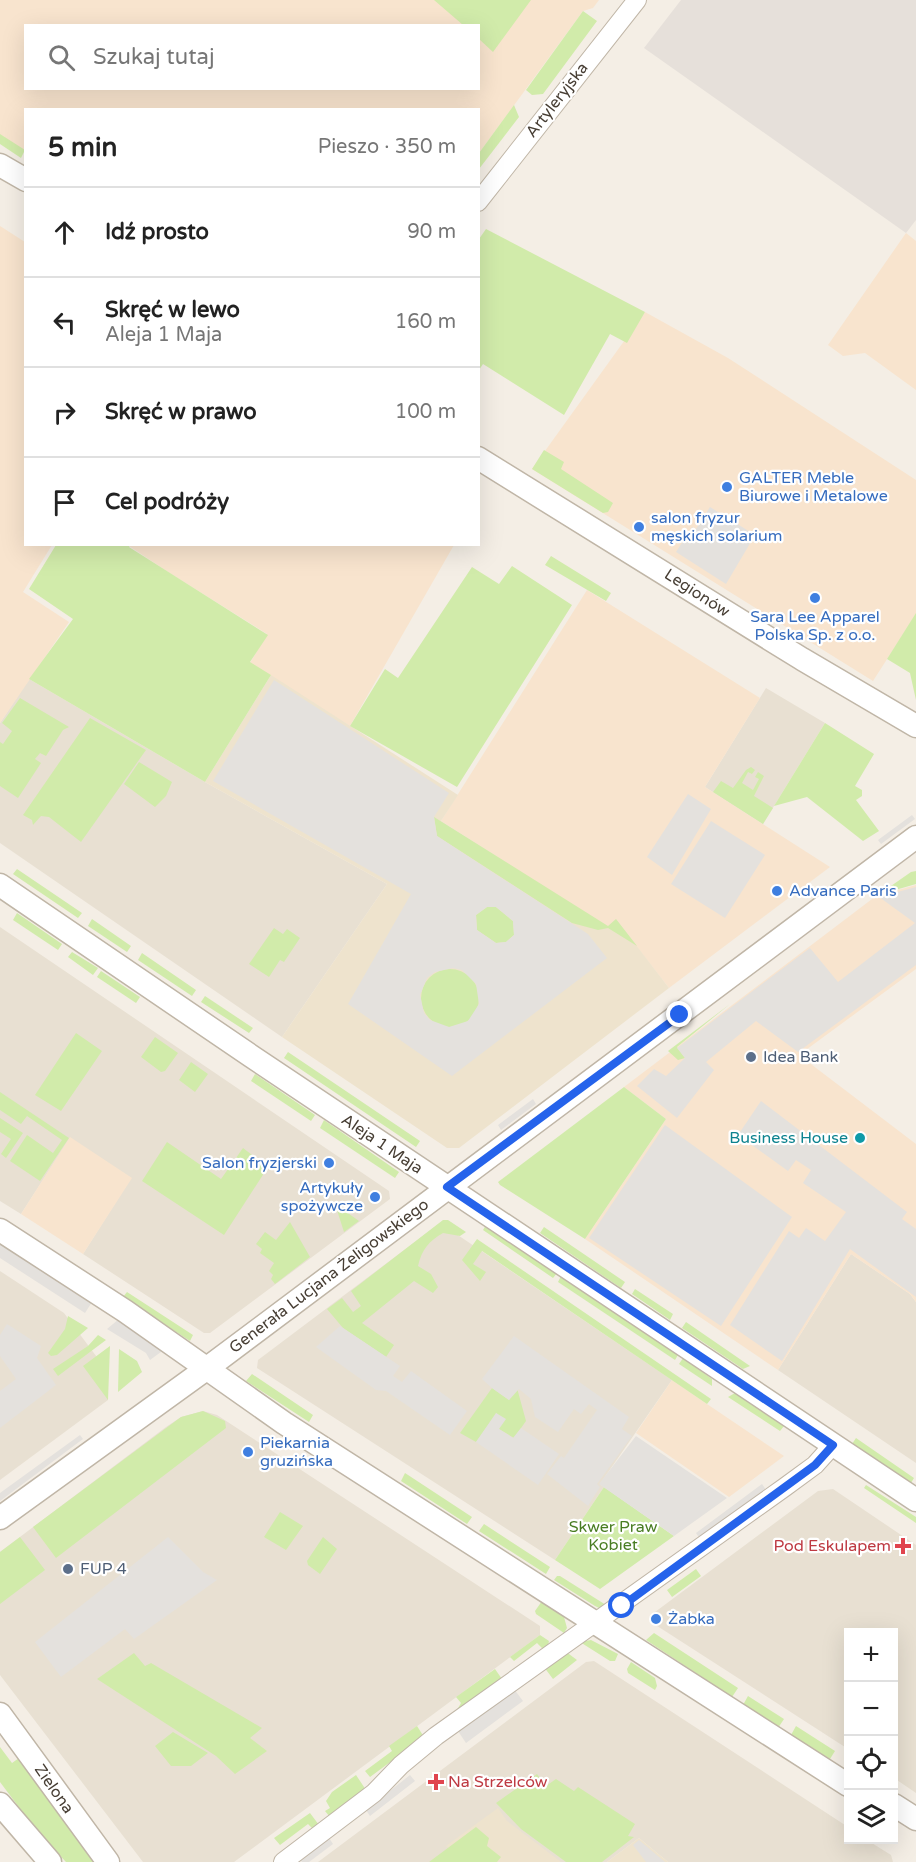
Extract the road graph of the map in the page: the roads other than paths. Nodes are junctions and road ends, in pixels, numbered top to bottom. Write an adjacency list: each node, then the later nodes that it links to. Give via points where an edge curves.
1 (637, 0): 4 (street, Artyleryjska)
2 (0, 165): 3 (street)
3 (24, 179)
4 (480, 199)
5 (480, 459): 6 (street, Legionów)
6 (916, 726)
7 (916, 837): 9 (street, Generała Lucjana Żeligowskiego)
8 (0, 885): 9 (street, Aleja 1 Maja)
9 (447, 1187): 11 (street, Generała Lucjana Żeligowskiego); 12 (street, Aleja 1 Maja)
10 (0, 1230): 11 (street)
11 (207, 1369): 14 (street, Generała Lucjana Żeligowskiego); 15 (street)
12 (833, 1445): 13 (street, Aleja 1 Maja); 15 (street, via 807,1471)
13 (916, 1500)
14 (0, 1518)
15 (596, 1624): 17 (street); 23 (street, via 436,1736 374,1793)
16 (0, 1714): 22 (street, Zielona)
17 (844, 1782)
18 (0, 1804): 21 (street)
19 (898, 1808): 20 (street)
20 (916, 1819)
21 (50, 1862)
22 (108, 1862)
23 (283, 1862)

